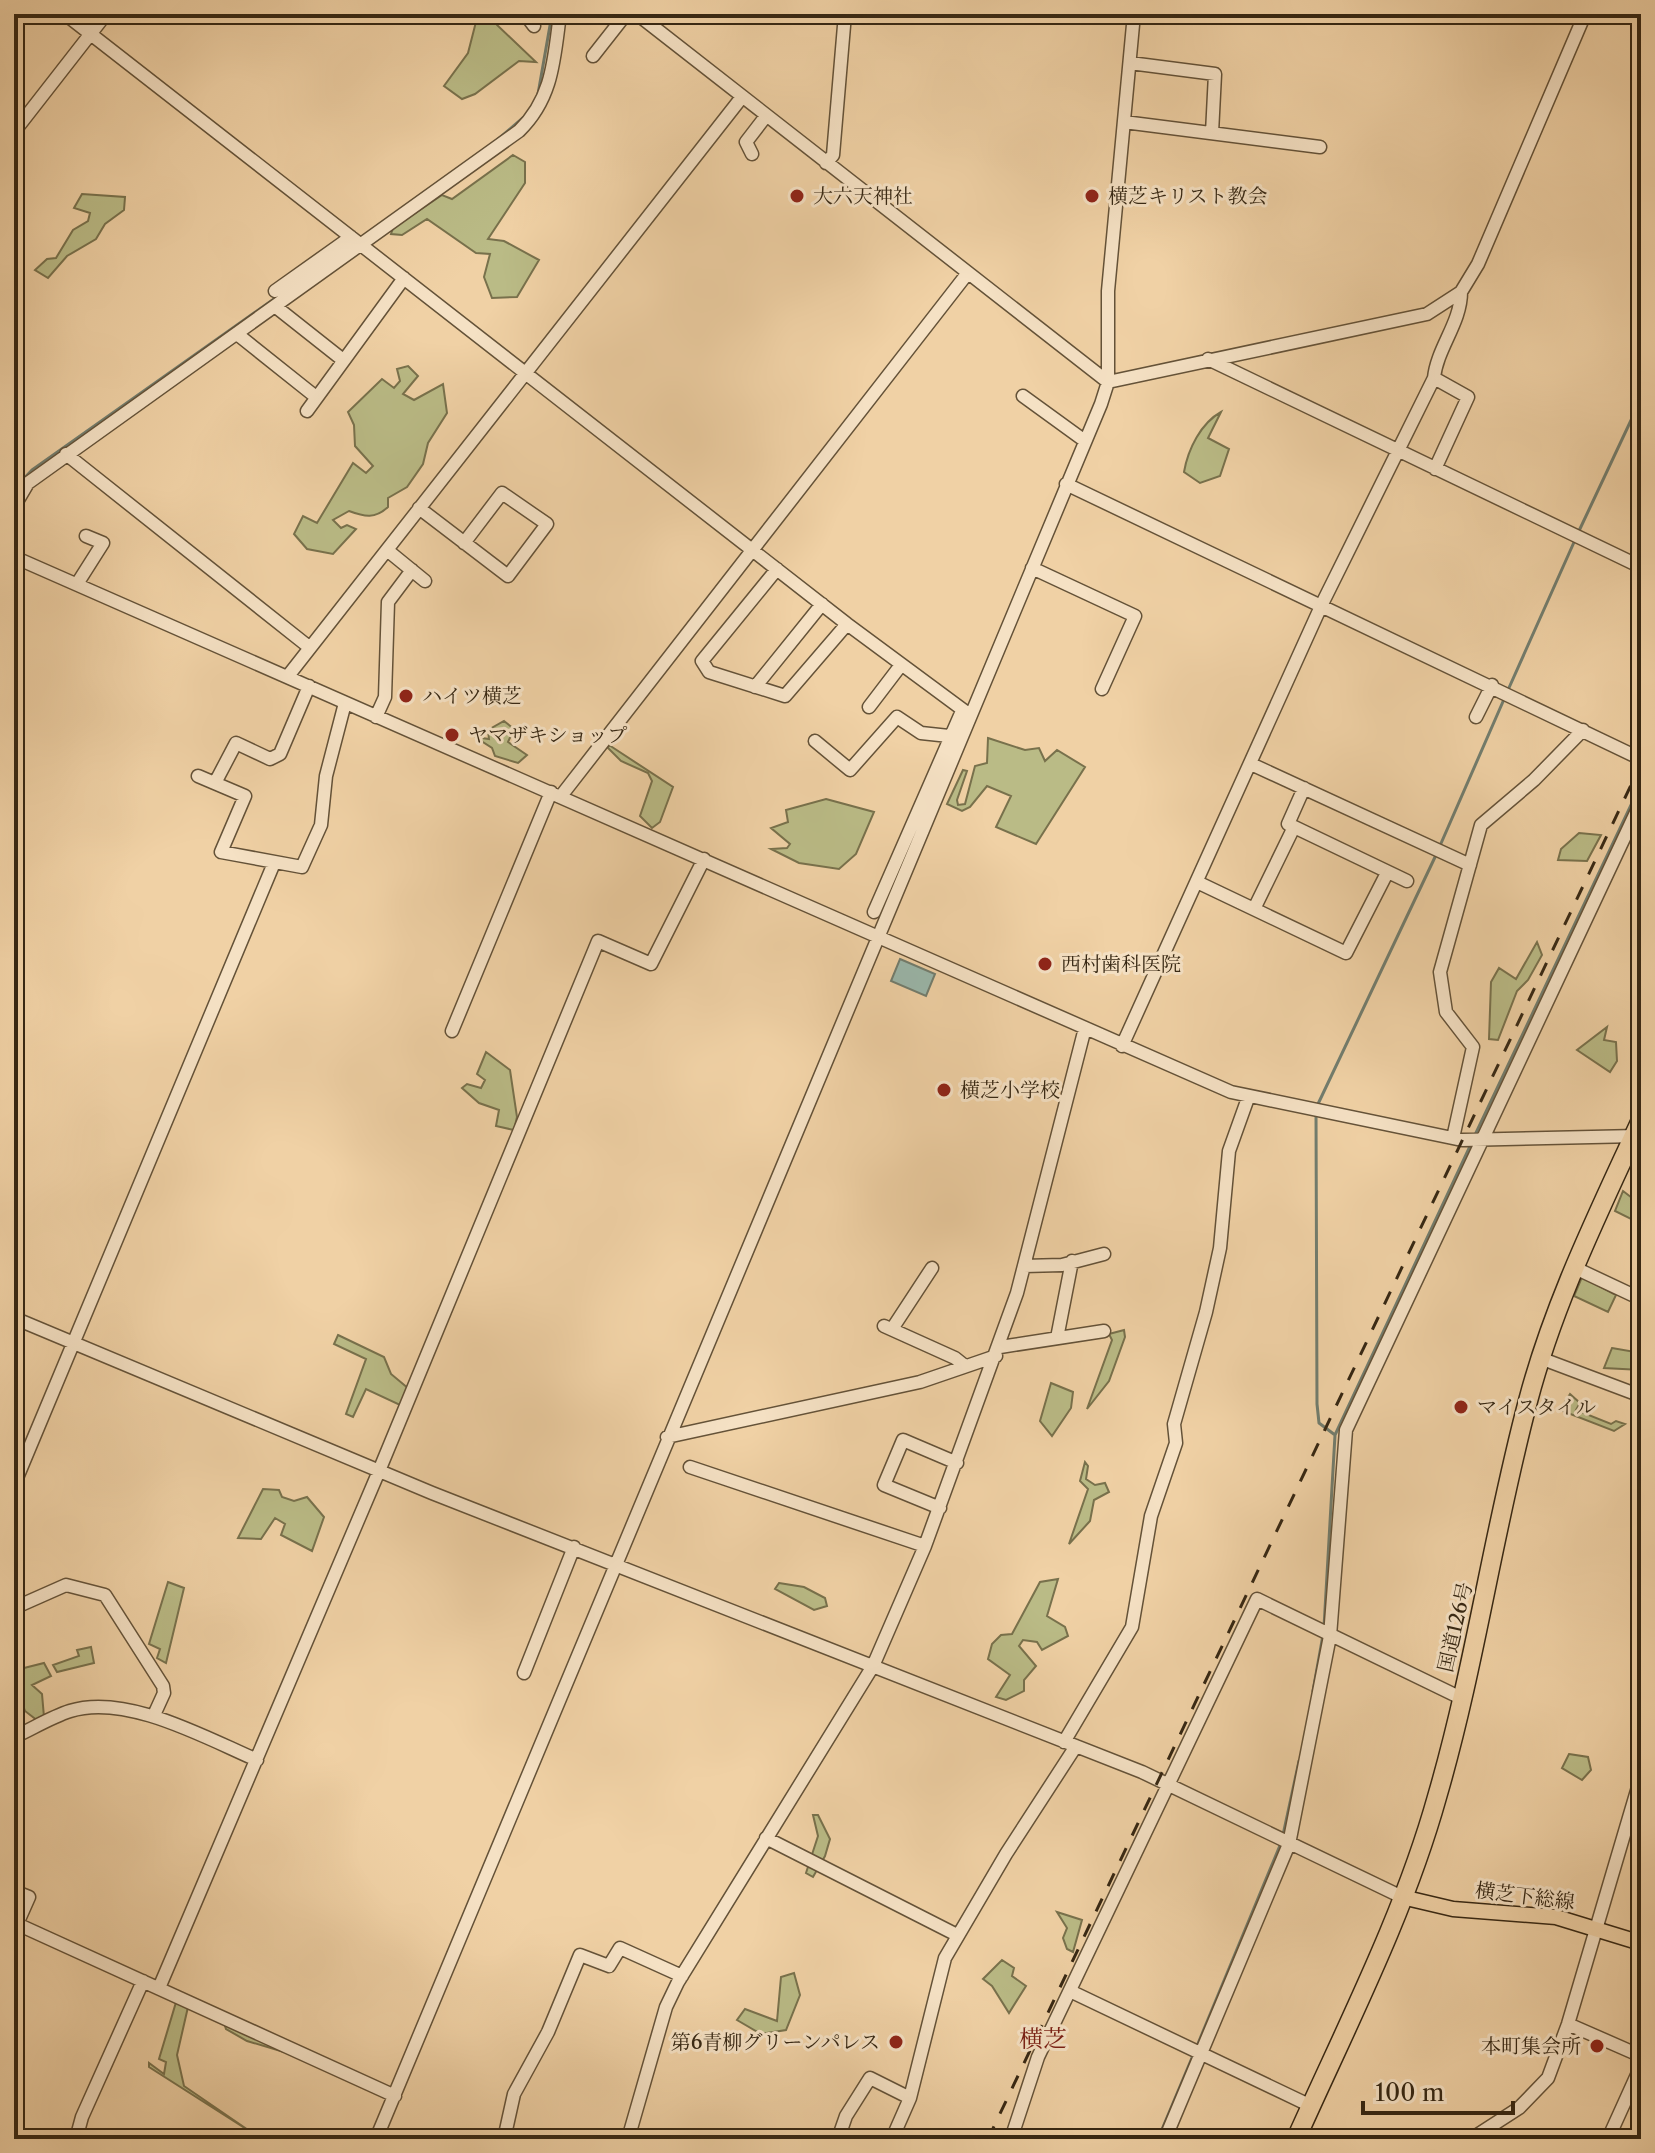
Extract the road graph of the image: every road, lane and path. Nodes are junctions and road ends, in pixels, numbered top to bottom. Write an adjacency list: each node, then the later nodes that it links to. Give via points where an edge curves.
1 (65, 14): 11 (street)
2 (106, 14): 11 (street)
3 (525, 14): 10 (street)
4 (560, 14): 22 (street, via 553,68 533,117)
5 (626, 14): 12 (street)
6 (637, 14): 14 (street)
7 (845, 14): 21 (street, via 833,155)
8 (1134, 14): 13 (street)
9 (1585, 14): 26 (street, via 1478,264)
10 (534, 26)
11 (90, 34): 17 (street); 22 (street)
12 (593, 56)
13 (1130, 63): 16 (street); 18 (street, via 1215,74)
14 (742, 97): 15 (street); 31 (street)
15 (766, 116): 20 (street, via 746,142); 21 (street)
16 (1124, 122): 18 (street); 33 (street, via 1108,291)
17 (14, 132)
18 (1212, 133): 19 (street)
19 (1320, 147)
20 (752, 154)
21 (826, 163): 23 (street)
22 (356, 241): 24 (street); 25 (street); 27 (street)
23 (967, 274): 33 (street); 47 (street)
24 (404, 278): 30 (street); 31 (street)
25 (275, 291)
26 (1461, 292): 29 (street, via 1427,314); 32 (street)
27 (276, 307): 28 (street); 30 (street)
28 (237, 334): 35 (street); 39 (street)
29 (1208, 359): 33 (street); 38 (street)
30 (343, 360): 35 (street)
31 (525, 372): 42 (street); 47 (street)
32 (1434, 378): 38 (street); 40 (street, via 1468,397)
33 (1108, 382): 37 (street)
34 (1023, 396): 37 (street)
35 (316, 397): 36 (street)
36 (307, 411)
37 (1085, 441): 41 (street)
38 (1400, 451): 40 (street); 56 (street)
39 (66, 454): 43 (street, via 22,490); 58 (street)
40 (1435, 469): 49 (street)
41 (1066, 484): 50 (street); 56 (street)
42 (419, 508): 45 (street); 46 (street)
43 (14, 522)
44 (86, 536): 54 (street, via 103,543)
45 (464, 543): 45 (street, via 508,576 547,524 502,493)
46 (387, 550): 52 (street); 58 (street)
47 (754, 552): 51 (street); 78 (street)
48 (14, 557): 54 (street)
49 (1641, 567)
50 (1032, 568): 64 (street, via 1135,616); 67 (street)
51 (777, 569): 55 (street); 63 (street, via 702,661 709,672)
52 (412, 570): 53 (street); 68 (street, via 388,602 385,697)
53 (425, 581)
54 (77, 584): 60 (street)
55 (822, 604): 57 (street); 63 (street)
56 (1322, 604): 61 (street); 74 (street)
57 (847, 624): 59 (street); 63 (street, via 785,696)
58 (309, 647): 60 (street)
59 (901, 665): 66 (street); 67 (street)
60 (288, 676): 62 (street)
61 (1492, 685): 69 (street); 70 (street)
62 (309, 686): 65 (street); 76 (street, via 280,754 270,759 236,743)
63 (755, 687)
64 (1102, 689)
65 (345, 703): 68 (street); 82 (street, via 326,776 321,825 302,867)
66 (869, 707)
67 (966, 713): 71 (street); 89 (street)
68 (376, 717): 78 (street)
69 (1476, 717)
70 (1583, 730): 73 (street); 83 (street, via 1481,825)
71 (949, 736): 72 (street, via 921,733 897,717 850,770); 88 (street)
72 (815, 741)
73 (1641, 759)
74 (1251, 764): 77 (street); 86 (street)
75 (198, 776): 76 (street)
76 (215, 783): 82 (street, via 245,796 221,852)
77 (1304, 788): 80 (street, via 1288,824); 83 (street)
78 (556, 794): 81 (street); 91 (street)
79 (1641, 802): 96 (street)
80 (1294, 827): 84 (street); 87 (street)
81 (704, 859): 89 (street); 114 (street, via 651,964 598,941)
82 (274, 863): 106 (street)
83 (1470, 865): 95 (street, via 1440,972 1446,1012 1473,1047)
84 (1387, 873): 85 (street); 87 (street, via 1346,953)
85 (1407, 881)
86 (1197, 882): 87 (street); 92 (street)
87 (1254, 909)
88 (874, 912)
89 (879, 935): 90 (street); 111 (street)
90 (1085, 1028): 92 (street); 99 (street)
91 (452, 1031)
92 (1122, 1046): 93 (street)
93 (1248, 1098): 95 (street); 127 (street, via 1229,1151 1220,1248 1174,1424 1176,1443 1151,1516 1132,1627)
94 (1639, 1131): 96 (street); 100 (highway, 国道126号)
95 (1459, 1139): 96 (street)
96 (1481, 1142): 121 (street, via 1346,1430)
97 (1104, 1254): 98 (street)
98 (1072, 1261): 99 (street); 105 (street)
99 (1024, 1266): 107 (street)
100 (1573, 1267): 102 (street); 108 (highway, 国道126号)
101 (932, 1268): 109 (street, via 888,1327)
102 (1641, 1299)
103 (14, 1318): 106 (street)
104 (1104, 1331): 105 (street)
105 (1057, 1338): 107 (street)
106 (72, 1342): 114 (street); 115 (street)
107 (998, 1352): 109 (street); 112 (street)
108 (1540, 1358): 110 (street); 124 (highway, 国道126号)
109 (965, 1366): 111 (street, via 920,1382)
110 (1641, 1396)
111 (667, 1437): 119 (street)
112 (957, 1463): 116 (street); 116 (street, via 903,1440 884,1485)
113 (690, 1467): 117 (street)
114 (379, 1471): 118 (street); 128 (street)
115 (14, 1485)
116 (940, 1508): 117 (street)
117 (925, 1546): 122 (street)
118 (574, 1547): 119 (street); 123 (street)
119 (616, 1566): 122 (street); 147 (street)
120 (14, 1608): 125 (street, via 66,1585 105,1595 163,1686)
121 (1330, 1636): 124 (street); 130 (street, via 1257,1599); 132 (street)
122 (873, 1666): 127 (street); 131 (street)
123 (524, 1673)
124 (1461, 1698): 134 (highway, 国道126号, via 1437,1797)
125 (154, 1715): 126 (street, via 123,1709 72,1710); 128 (street)
126 (14, 1737)
127 (1070, 1744): 130 (street); 137 (street)
128 (257, 1760): 141 (street)
129 (1641, 1777): 136 (street)
130 (1168, 1787): 132 (street); 142 (street)
131 (766, 1838): 137 (street); 139 (street)
132 (1285, 1842): 134 (street); 144 (street)
133 (14, 1891): 135 (street, via 29,1897)
134 (1402, 1897): 136 (main road, 横芝下総線, via 1453,1909 1528,1913); 149 (highway, 国道126号)
135 (15, 1927): 140 (street)
136 (1597, 1927): 138 (main road, 横芝下総線); 143 (street)
137 (957, 1935): 148 (street, via 941,1972)
138 (1641, 1943)
139 (682, 1976): 152 (street, via 620,1948 609,1966 580,1955 548,2032 514,2094); 153 (street, via 666,2007)
140 (143, 1981): 141 (street); 150 (street)
141 (159, 1988): 147 (street)
142 (1070, 1991): 144 (street); 156 (street, via 1038,2057)
143 (1568, 2024): 145 (street); 159 (street, via 1548,2078)
144 (1198, 2052): 149 (street); 157 (street)
145 (1641, 2056)
146 (1641, 2066): 160 (street)
147 (395, 2096): 151 (street)
148 (910, 2098): 154 (street, via 870,2078); 155 (street)
149 (1311, 2106): 158 (highway, 国道126号)
150 (76, 2139)
151 (376, 2139)
152 (504, 2139)
153 (628, 2139)
154 (838, 2139)
155 (892, 2139)
156 (1011, 2139)
157 (1165, 2139)
158 (1296, 2139)
159 (1471, 2139)
160 (1608, 2139)

